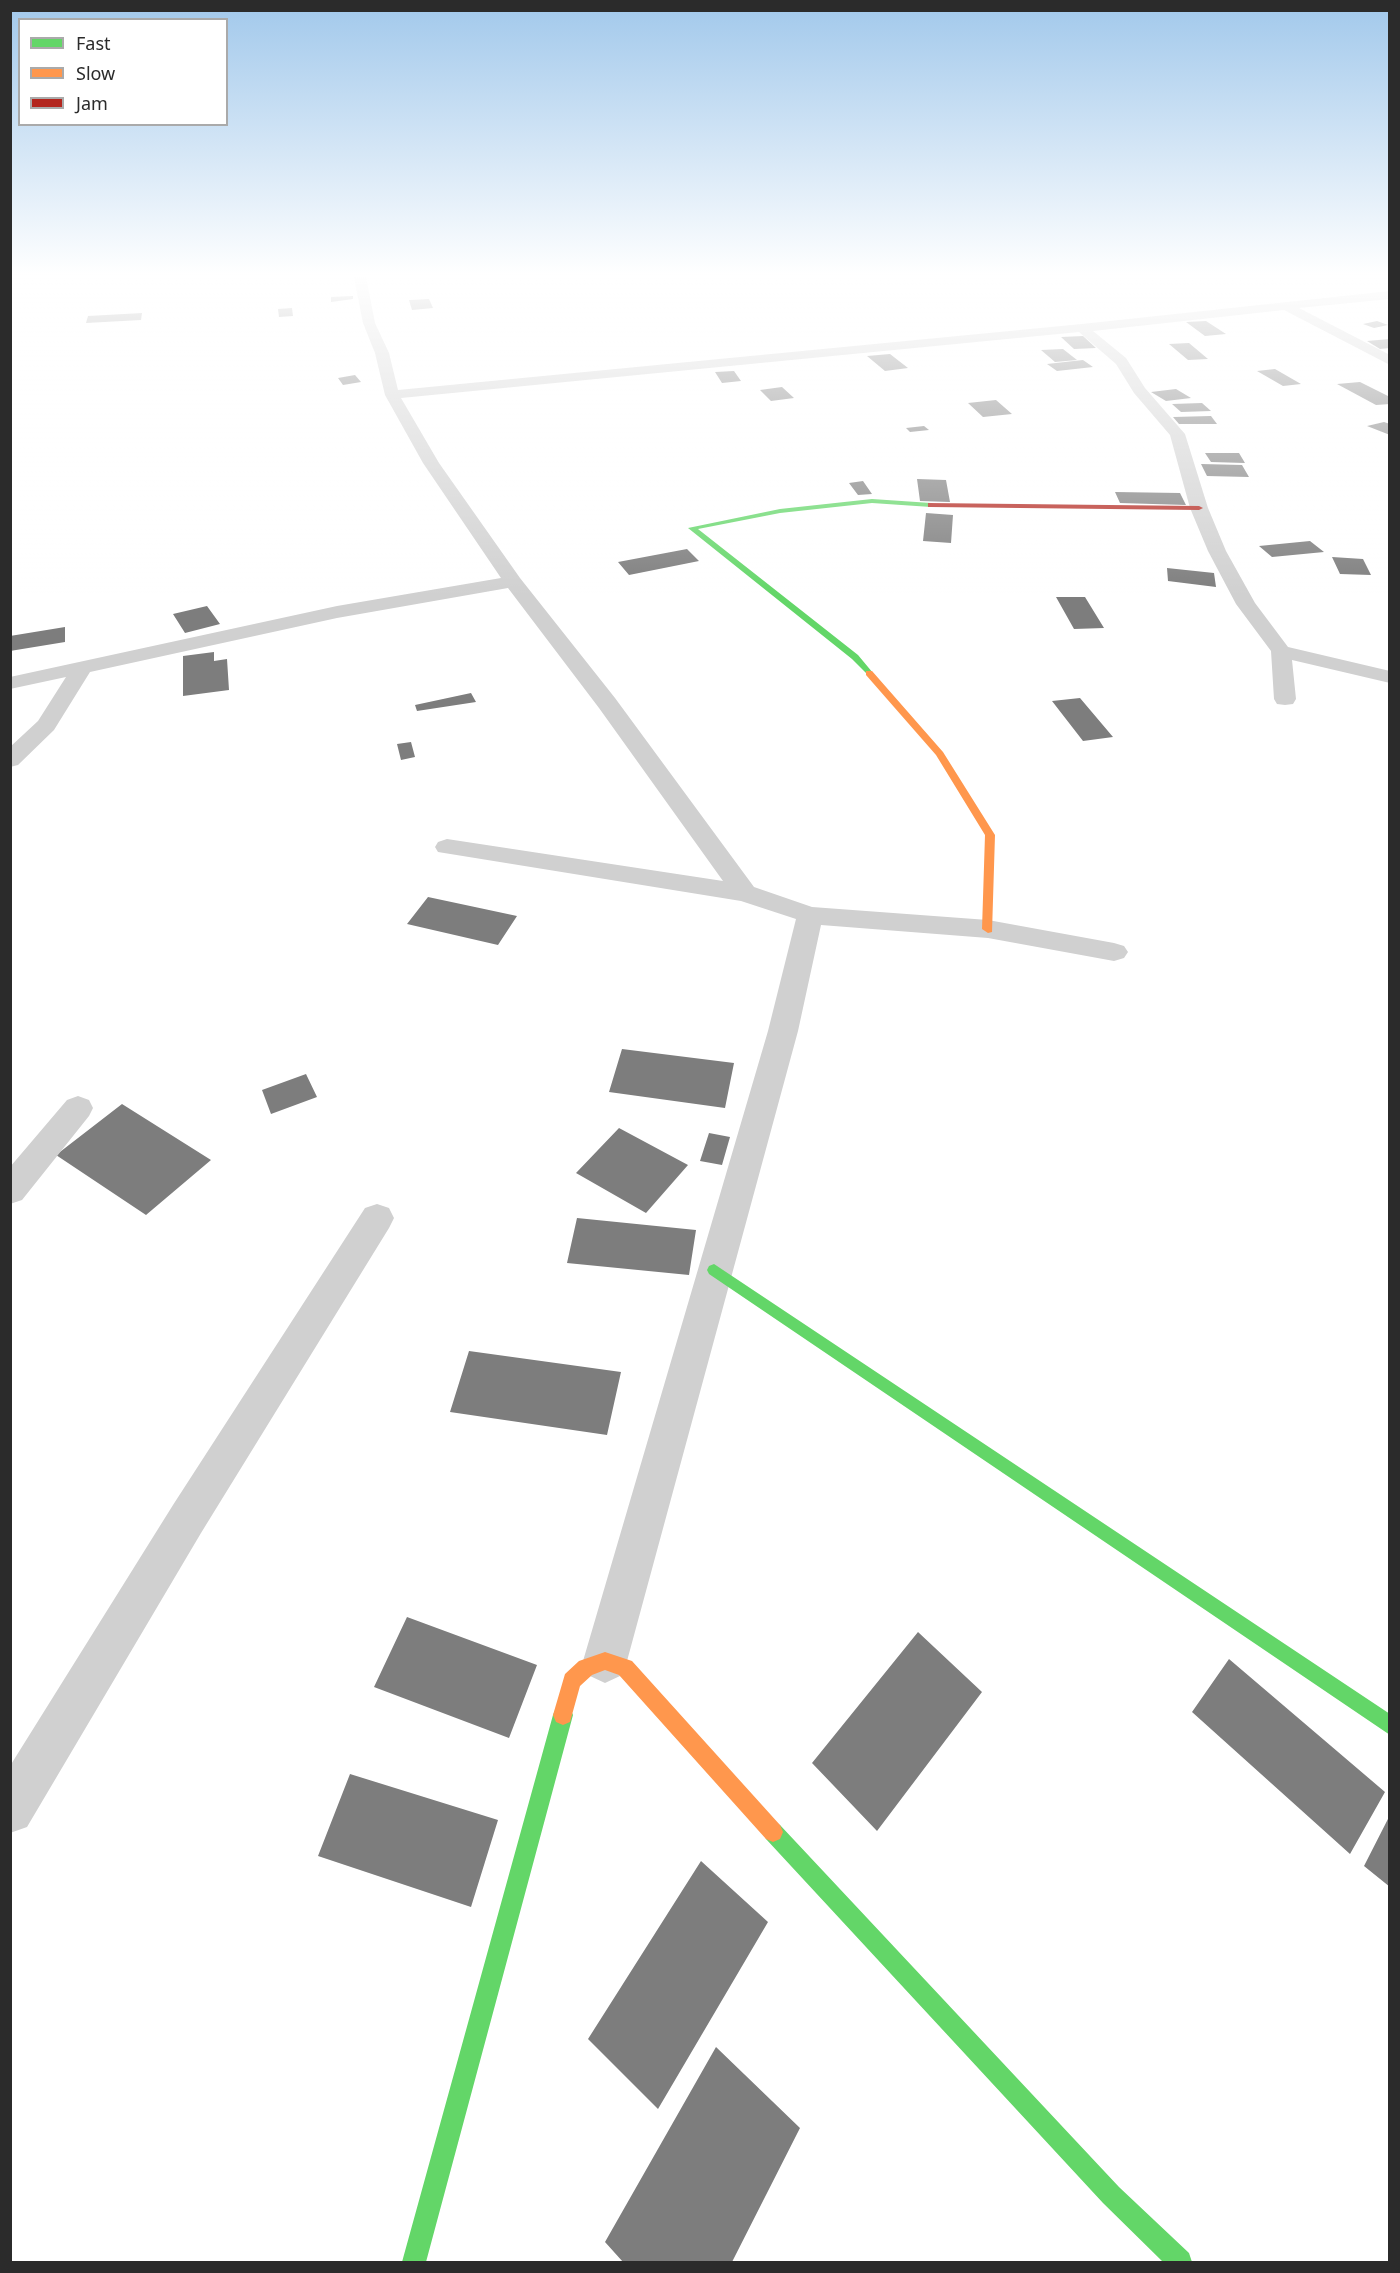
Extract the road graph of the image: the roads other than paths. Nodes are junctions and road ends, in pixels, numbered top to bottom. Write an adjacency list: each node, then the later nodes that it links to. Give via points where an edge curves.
1 (389, 383): 4 (street)
2 (515, 383): 4 (street)
3 (1135, 383): 5 (street, via 1177,434)
4 (392, 395): 6 (street, via 431,463)
5 (1200, 508): 7 (street, via 1216,551 1246,604); 16 (street, via 953,507 872,501 692,528 855,657 940,754 990,835)
6 (513, 582): 8 (street, via 337,612); 14 (street)
7 (1281, 651): 9 (street); 11 (street)
8 (83, 667): 10 (street); 12 (street, via 46,725)
9 (1389, 677)
10 (10, 683)
11 (1285, 699)
12 (10, 760)
13 (447, 847): 14 (street)
14 (745, 893): 15 (street)
15 (810, 915): 16 (street); 21 (street, via 783,1031)
16 (988, 929): 17 (street)
17 (1114, 952)
18 (78, 1108): 19 (street)
19 (10, 1191)
20 (377, 1218): 24 (street)
21 (714, 1270): 22 (street); 23 (street)
22 (605, 1661): 25 (street, via 586,1668 572,1681); 26 (street, via 625,1668 818,1882 1111,2195)
23 (1389, 1726)
24 (10, 1810)
25 (414, 2262)
26 (1180, 2262)

